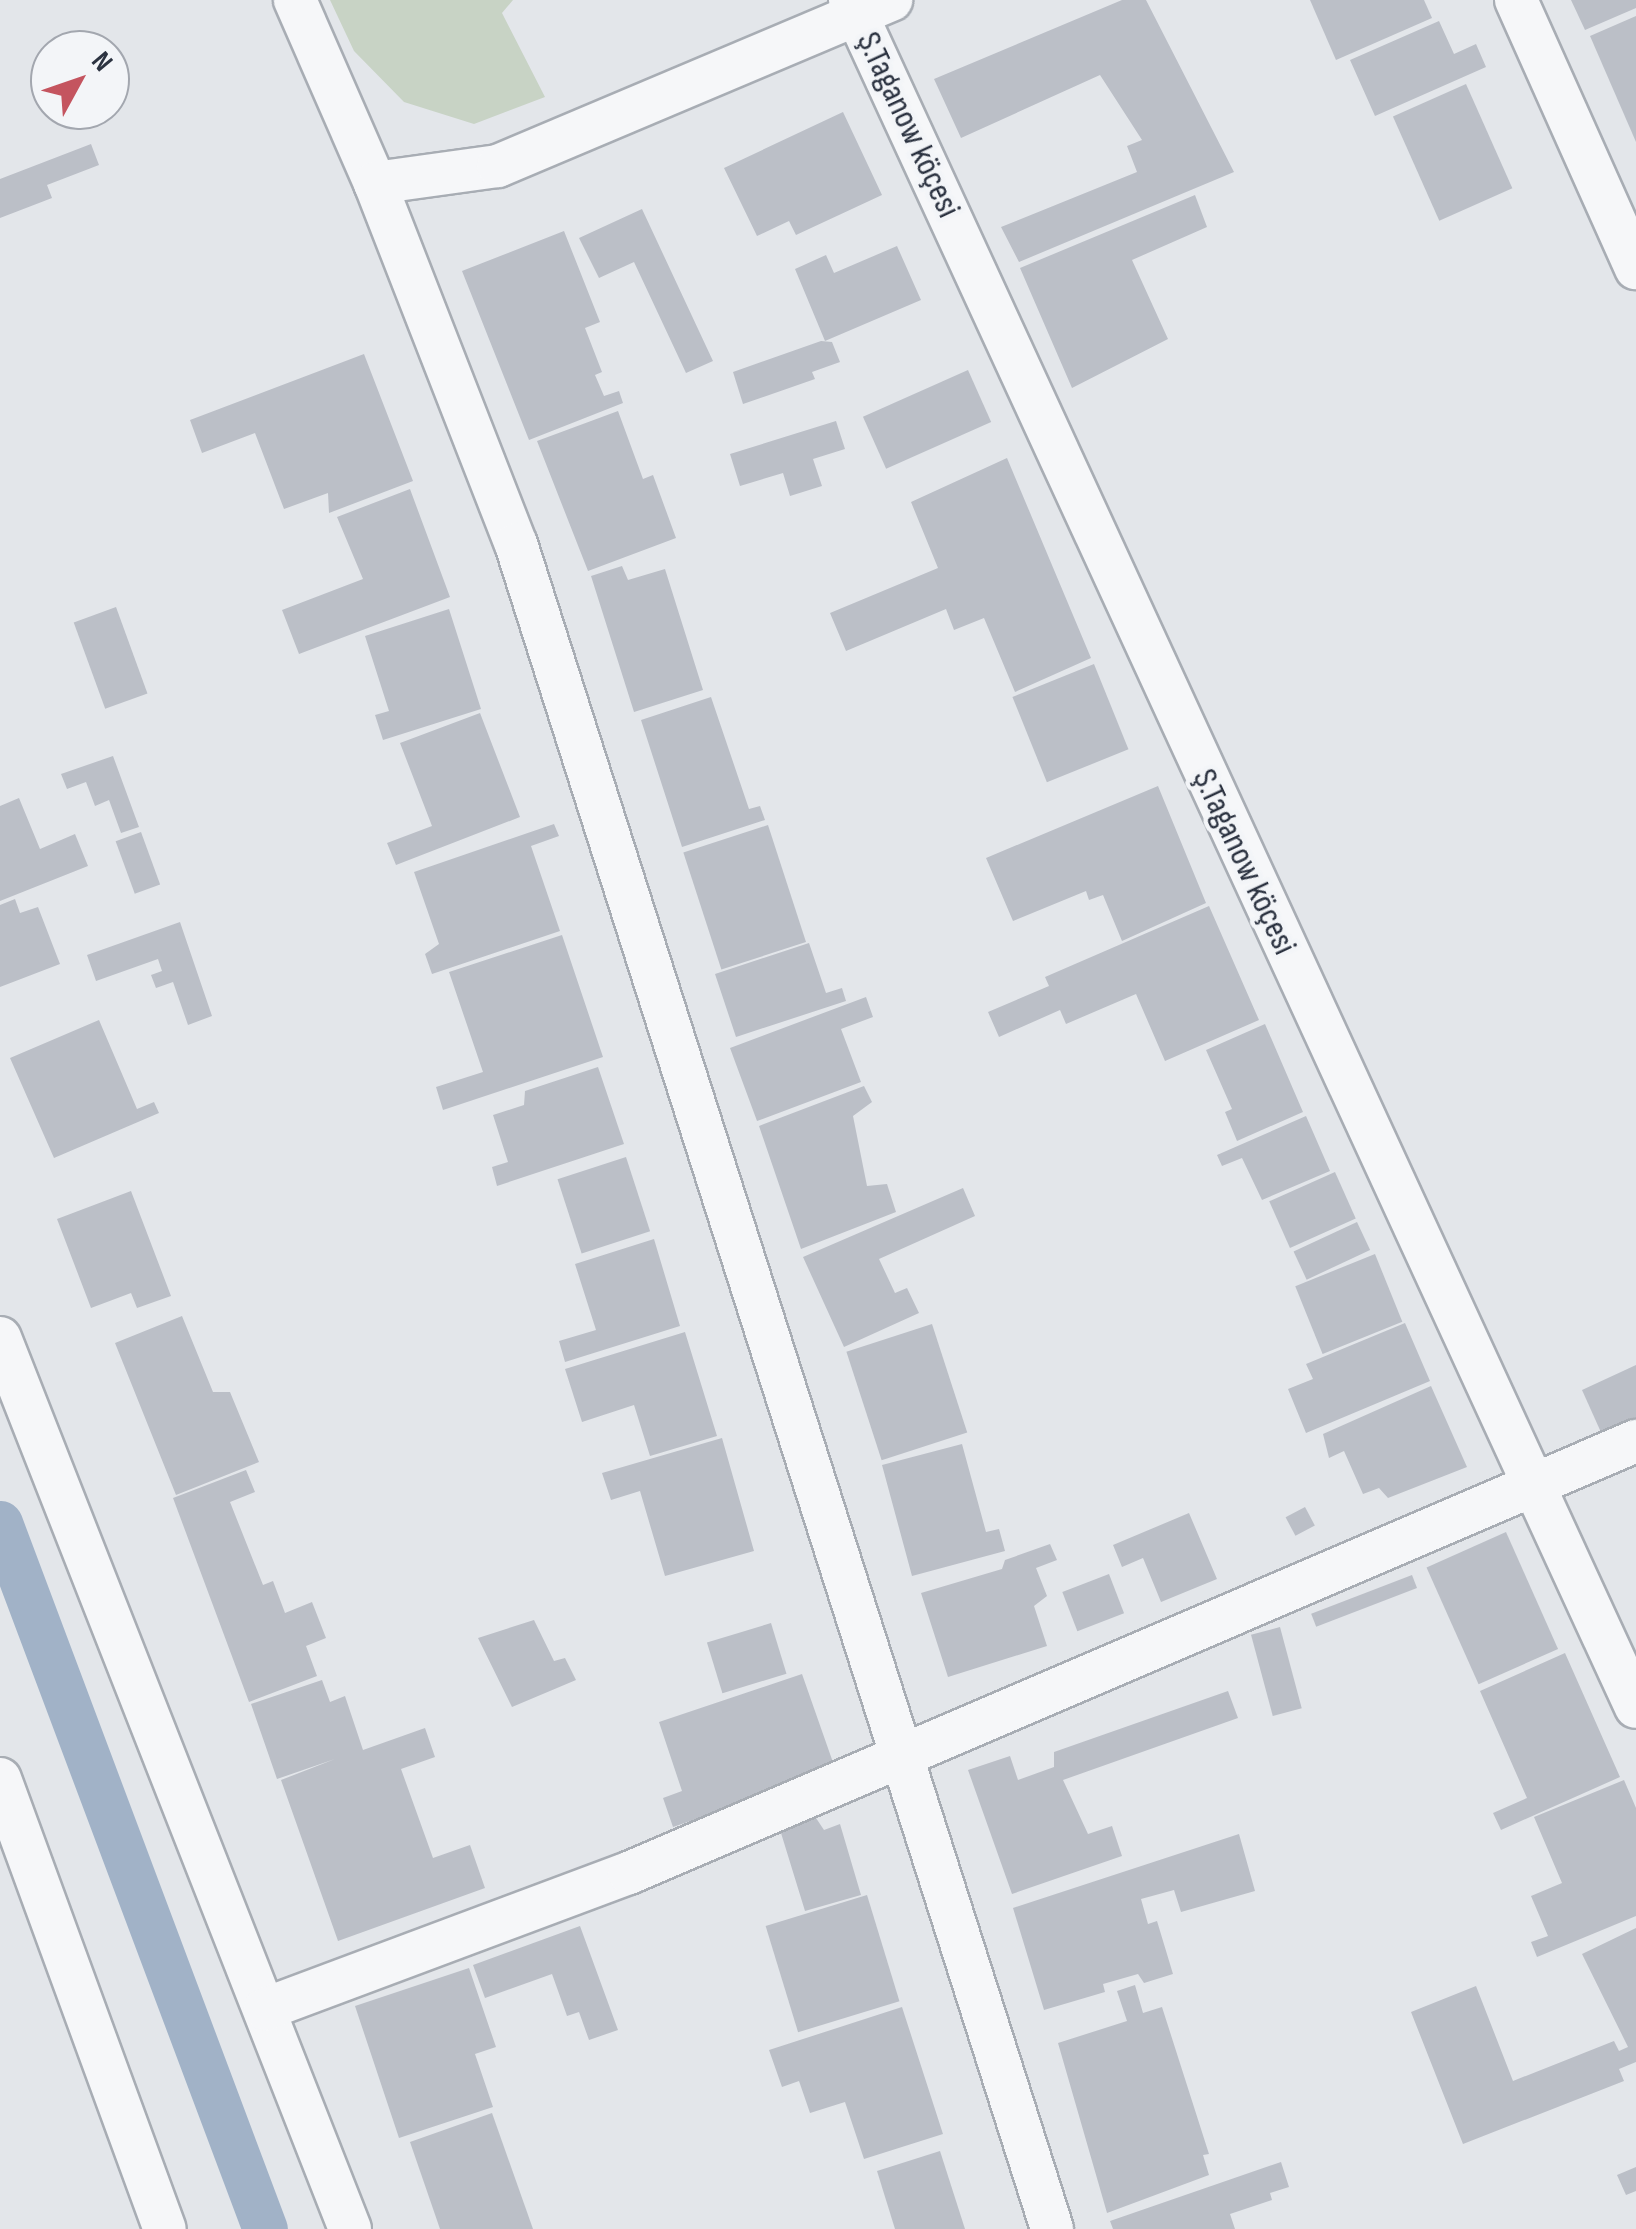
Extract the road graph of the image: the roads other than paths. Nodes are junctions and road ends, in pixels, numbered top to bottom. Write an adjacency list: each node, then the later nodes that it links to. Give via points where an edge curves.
1 (295, 0): 4 (street)
2 (1516, 0): 5 (street)
3 (866, 5): 4 (street, via 498,166); 8 (street, Ş.Taganow köçesi)
4 (375, 183): 10 (street, via 516,544)
5 (1636, 268)
6 (0, 1338): 12 (street)
7 (1636, 1442): 8 (street)
8 (1531, 1490): 9 (street, Ş.Taganow köçesi); 10 (street)
9 (1636, 1707)
10 (899, 1755): 12 (street, via 629,1874); 15 (street)
11 (0, 1779): 13 (street)
12 (265, 2009): 14 (street)
13 (166, 2229)
14 (350, 2229)
15 (1052, 2229)

